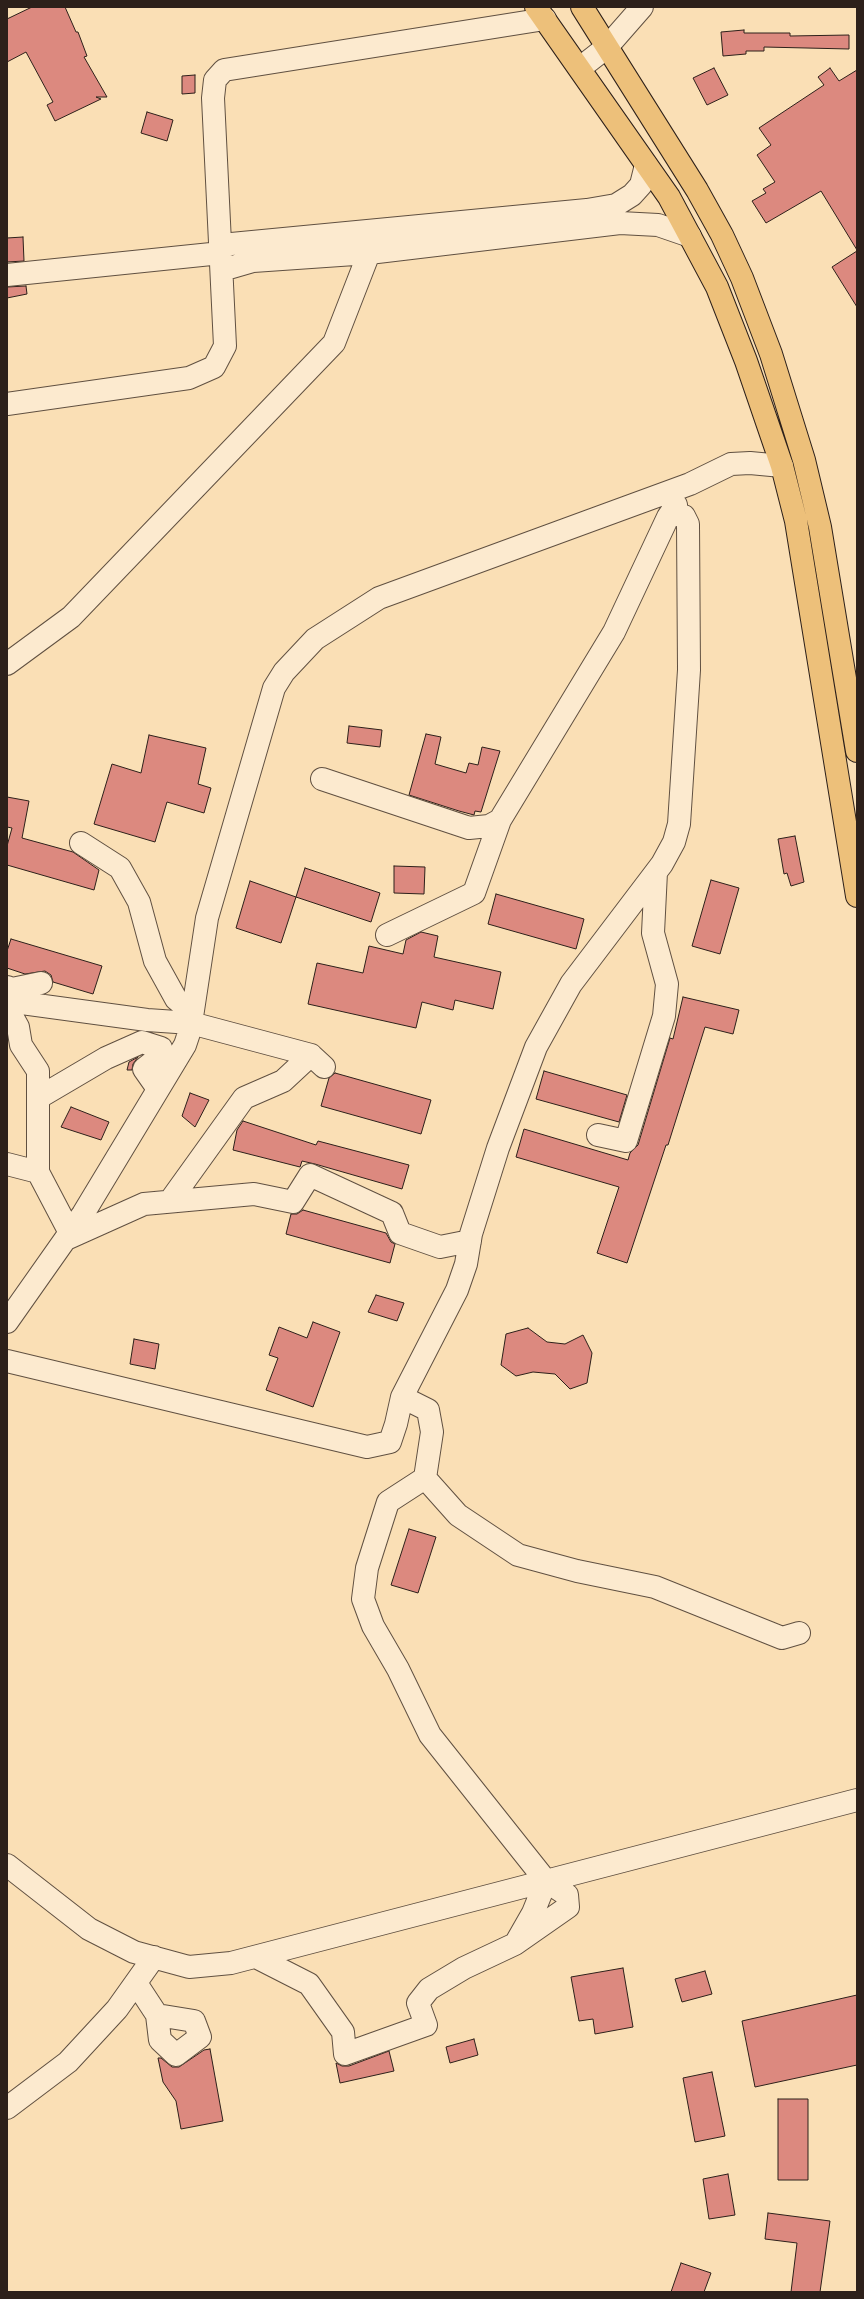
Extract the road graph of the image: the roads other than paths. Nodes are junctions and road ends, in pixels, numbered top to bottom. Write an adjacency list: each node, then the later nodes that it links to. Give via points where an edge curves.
1 (582, 7): 4 (main road)
2 (642, 7): 4 (street)
3 (541, 13): 5 (main road); 10 (street, via 224,70 215,80 213,98)
4 (607, 47): 5 (street); 17 (main road, via 697,190 722,235 742,278 771,354 804,460 820,527)
5 (580, 68): 6 (main road)
6 (646, 165): 7 (main road, via 669,197); 8 (street, via 641,185 632,196 616,205 367,231)
7 (690, 236): 9 (street, via 658,225 620,223); 13 (main road, via 717,287 746,361)
8 (332, 245): 9 (street); 10 (street, via 253,261)
9 (369, 253): 16 (street, via 334,343 71,617)
10 (221, 256): 11 (street); 12 (street, via 225,346 214,367 189,378)
11 (7, 275)
12 (7, 404)
13 (782, 466): 14 (street, via 731,464); 22 (main road, via 803,555)
14 (690, 484): 15 (street); 28 (street, via 379,598 315,638 284,672 274,688 207,918)
15 (668, 517): 19 (street, via 614,632); 21 (street, via 678,514 684,516 688,524 688,670 679,824 674,842)
16 (7, 664)
17 (857, 751)
18 (322, 779): 19 (street, via 469,828 489,826)
19 (500, 820): 23 (street, via 474,893)
20 (81, 844): 28 (street, via 120,868 139,902 155,961 176,999)
21 (656, 872): 31 (street, via 652,933 667,984 664,1016 626,1141); 36 (street, via 571,984 536,1047 498,1148)
22 (857, 896)
23 (387, 935)
24 (41, 983): 25 (street)
25 (7, 988)
26 (7, 1001): 28 (street, via 146,1020)
27 (7, 1007): 30 (street, via 18,1027 21,1045 38,1071)
28 (192, 1017): 29 (street, via 185,1045); 34 (street, via 317,1061 283,1082 244,1098)
29 (158, 1089): 30 (street, via 144,1069 158,1058 161,1048 142,1042 106,1058); 35 (street)
30 (38, 1098): 33 (street)
31 (598, 1134)
32 (7, 1164): 33 (street)
33 (38, 1172): 35 (street)
34 (170, 1201): 35 (street, via 144,1204); 36 (street, via 254,1194 292,1202 310,1174 392,1213 400,1233 440,1248)
35 (67, 1236): 37 (street)
36 (470, 1241): 39 (street, via 466,1264 457,1290)
37 (7, 1322)
38 (7, 1361): 39 (street, via 367,1447 390,1442)
39 (402, 1397): 40 (street, via 428,1410 432,1432)
40 (425, 1478): 41 (street, via 458,1515 518,1555 577,1571 655,1587 782,1638); 44 (street, via 388,1502 367,1568 363,1599 373,1626 430,1735)
41 (799, 1633)
42 (857, 1800): 44 (street)
43 (7, 1865): 46 (street, via 89,1930 134,1952)
44 (546, 1881): 45 (street, via 533,1914); 45 (street, via 567,1895 568,1907); 47 (street)
45 (515, 1944): 47 (street, via 464,1968 429,1989 418,2003 426,2025 344,2054 343,2032 309,1984)
46 (154, 1957): 47 (street, via 189,1967 230,1963); 48 (street)
47 (256, 1957)
48 (136, 1982): 49 (street); 50 (street, via 117,2009 68,2062)
49 (157, 2014)
50 (7, 2108)

